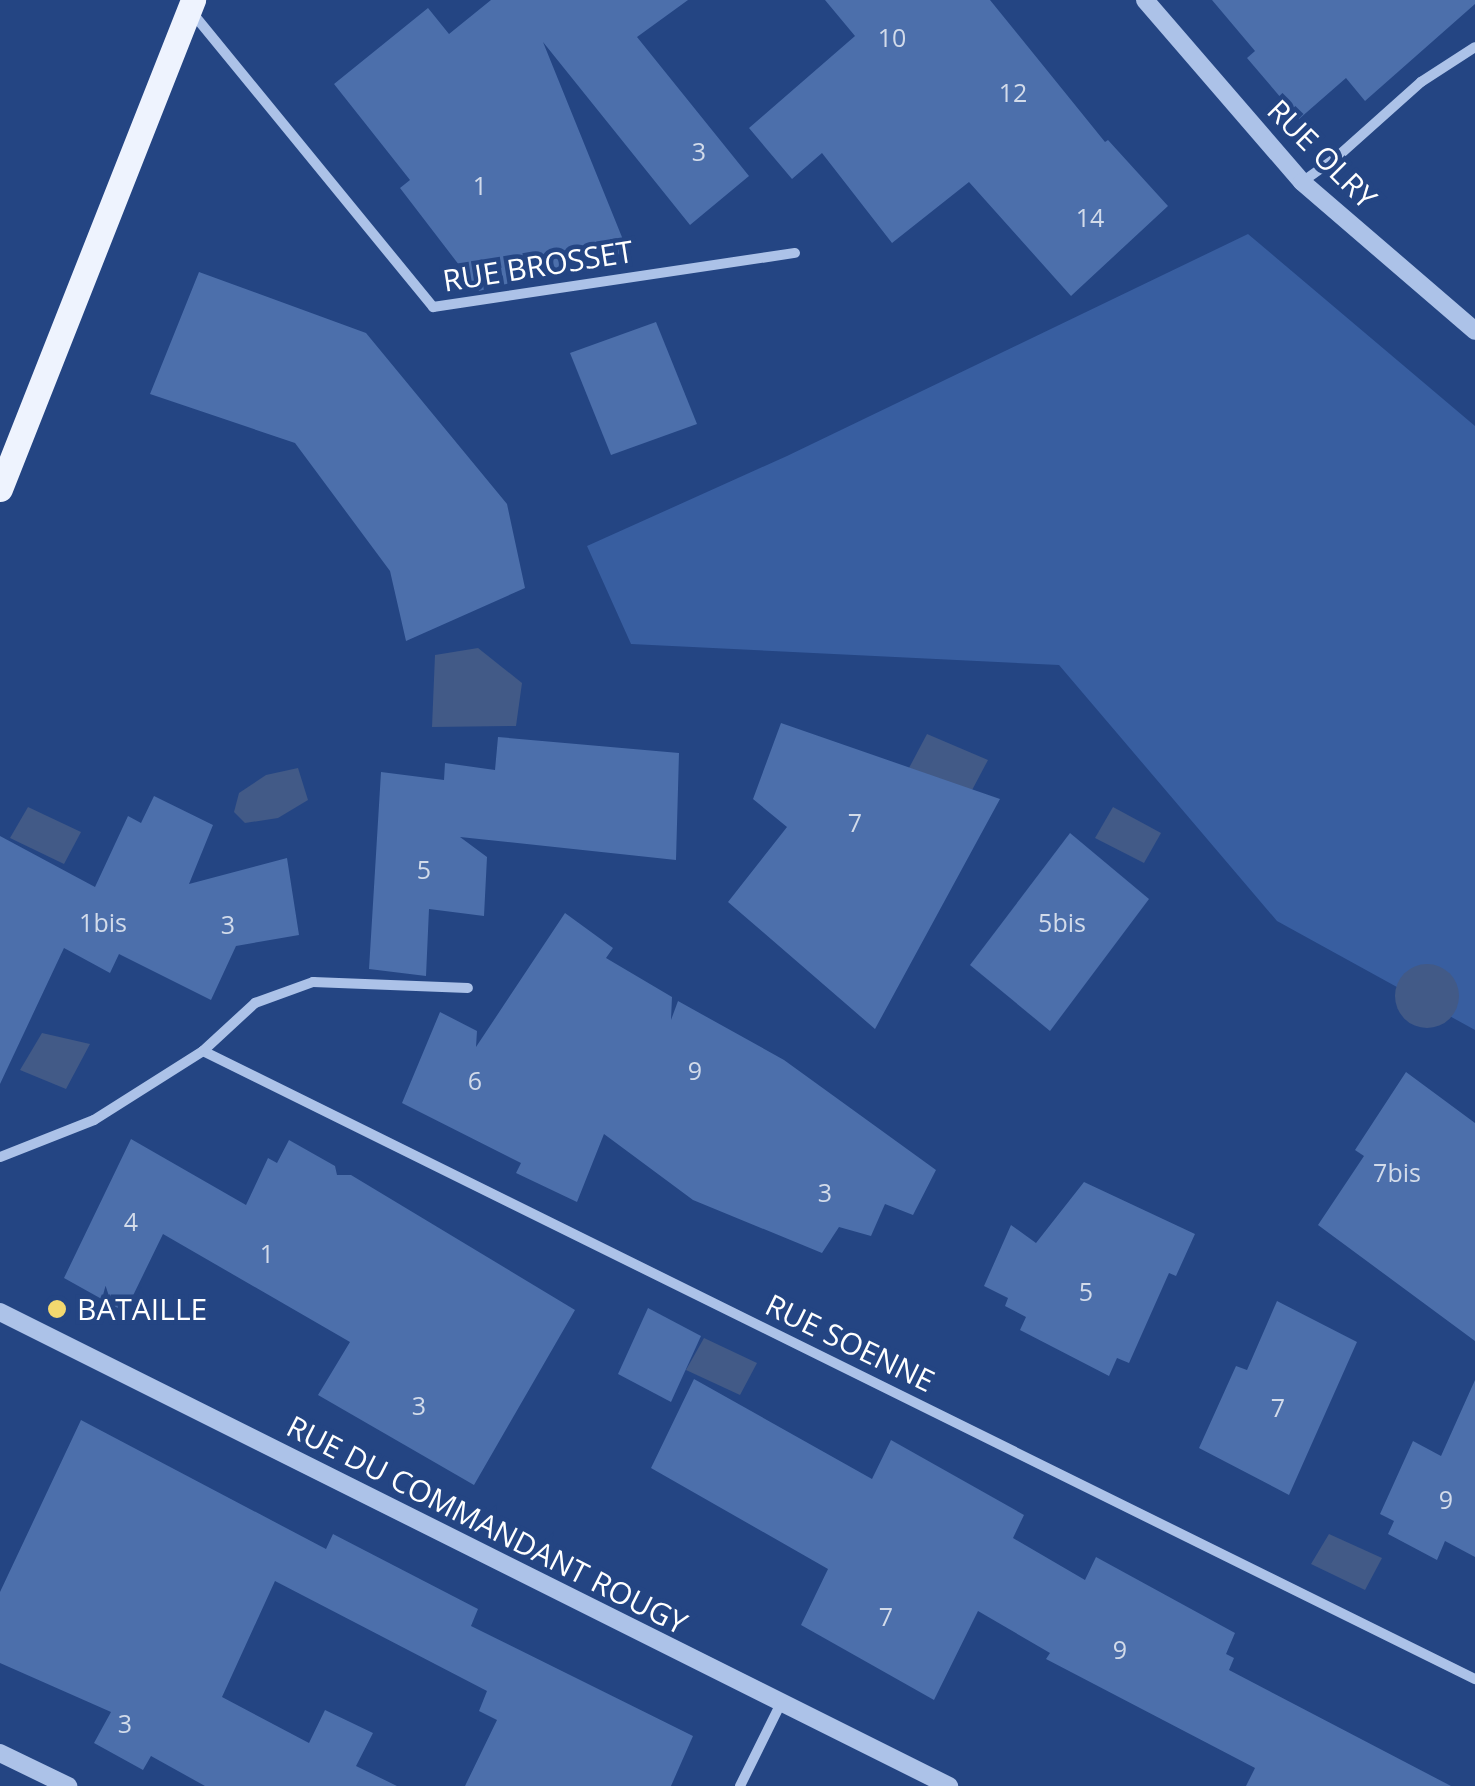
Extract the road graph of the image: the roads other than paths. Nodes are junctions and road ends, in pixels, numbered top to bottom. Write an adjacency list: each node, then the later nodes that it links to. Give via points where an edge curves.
1 (1146, 0): 4 (street, RUE OLRY)
2 (191, 4): 5 (street, RUE BROSSET, via 432,307); 7 (main road)
3 (1475, 47): 4 (street, via 1422,82)
4 (1302, 182): 6 (street, RUE OLRY)
5 (795, 252)
6 (1475, 331)
7 (0, 489)
8 (468, 988): 9 (street, via 313,982 255,1003)
9 (202, 1051): 10 (street, via 94,1120); 12 (street, RUE SOENNE)
10 (0, 1157)
11 (0, 1312): 13 (street, RUE DU COMMANDANT ROUGY)
12 (1475, 1679)
13 (781, 1703): 16 (street); 17 (street, RUE DU COMMANDANT ROUGY)
14 (0, 1753): 15 (street)
15 (68, 1786)
16 (740, 1786)
17 (949, 1786)

